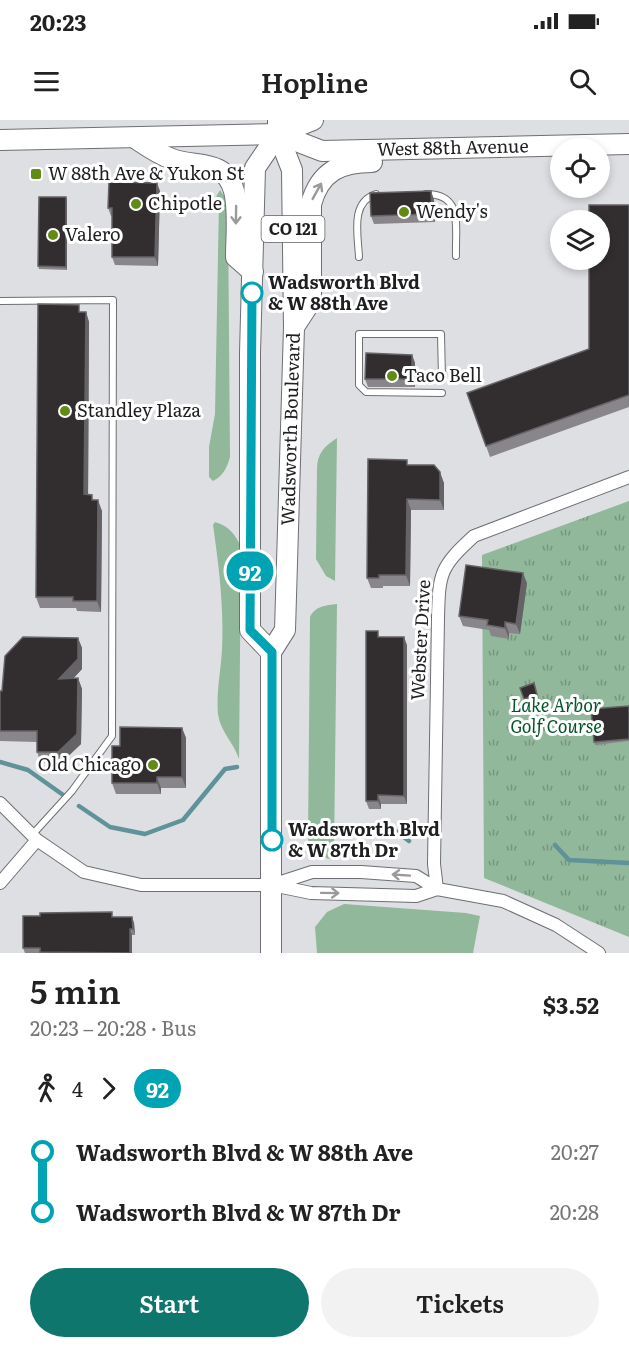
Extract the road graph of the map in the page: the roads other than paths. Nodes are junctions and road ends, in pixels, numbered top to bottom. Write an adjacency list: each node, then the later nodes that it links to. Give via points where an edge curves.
1 (180, 120): 4 (main road)
2 (313, 120): 3 (main road, West 88th Avenue)
3 (278, 127): 4 (main road, West 88th Avenue); 8 (main road, West 88th Avenue, via 322,151); 13 (main road, Wadsworth Boulevard / CO 121, via 255,168); 15 (main road, Wadsworth Boulevard / CO 121, via 292,170)
4 (158, 137): 5 (main road, West 88th Avenue)
5 (135, 138): 6 (main road, West 88th Avenue); 13 (main road, one-way to 13, via 175,160 205,164 228,177 236,205 236,257)
6 (0, 140)
7 (629, 144): 8 (main road, West 88th Avenue)
8 (410, 148): 15 (main road, one-way to 8, via 311,302 314,193 332,170 351,162 387,161)
9 (386, 194): 12 (lane, via 368,197 360,207)
10 (417, 194): 11 (lane, via 439,194 451,202)
11 (456, 256)
12 (358, 257)
13 (253, 272): 19 (main road, Wadsworth Boulevard / CO 121, via 250,630)
14 (0, 301): 21 (lane, via 113,300 112,736)
15 (294, 327): 19 (main road, Wadsworth Boulevard / CO 121, via 285,630)
16 (442, 379): 17 (lane, via 441,334 359,334 359,385 366,392)
17 (442, 393)
18 (629, 477): 24 (street, Webster Drive, via 474,536 445,565 438,618 434,864)
19 (272, 652): 23 (main road, Wadsworth Boulevard / CO 121)
20 (0, 803): 21 (street)
21 (35, 837): 22 (street); 23 (street, via 84,872 141,885)
22 (0, 883)
23 (272, 885): 24 (street, one-way to 24, via 311,893 416,896); 24 (street, one-way to 23, via 416,876 361,872 312,872); 25 (main road, Wadsworth Boulevard / CO 121)
24 (437, 889): 26 (street, via 503,901 556,926)
25 (271, 953)
26 (599, 953)

